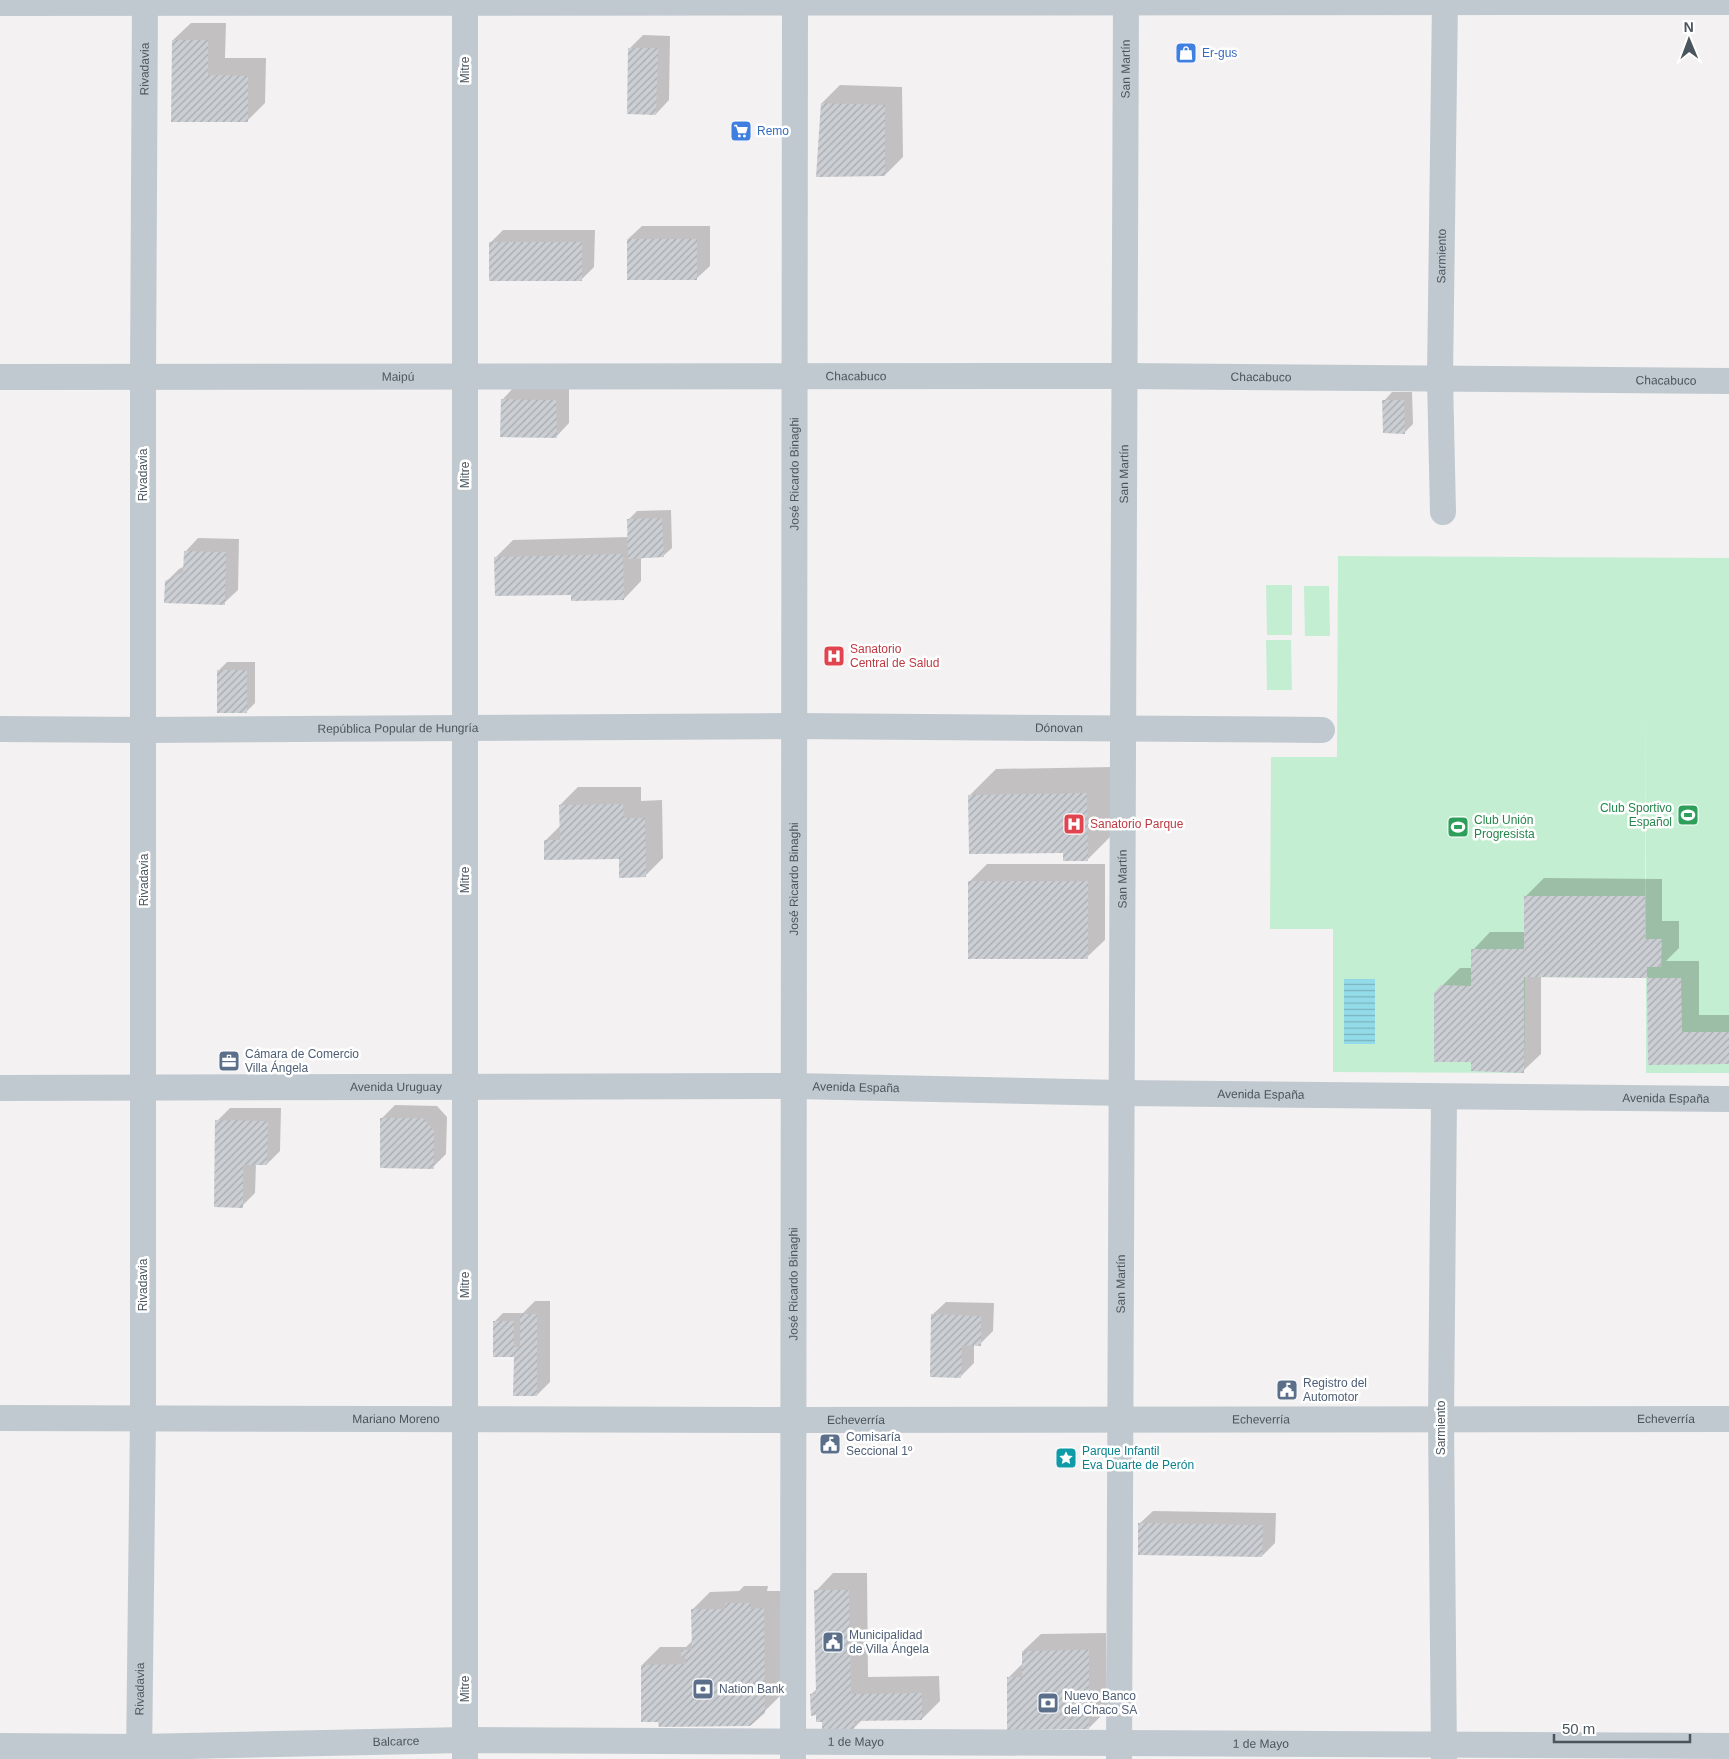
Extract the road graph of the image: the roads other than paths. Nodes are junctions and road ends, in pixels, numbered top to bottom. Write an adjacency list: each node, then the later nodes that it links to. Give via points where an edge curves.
1 (145, 1): 2 (street); 7 (street); 12 (street, Rivadavia)
2 (465, 1): 3 (street); 8 (street, Mitre)
3 (796, 1): 4 (street); 9 (street, José Ricardo Binaghi)
4 (1126, 1): 5 (street); 10 (street, San Martín)
5 (1445, 1): 6 (street); 13 (street, Sarmiento)
6 (1729, 2)
7 (0, 3)
8 (465, 376): 9 (street, Maipú); 12 (street, Maipú); 17 (street, Mitre)
9 (795, 376): 10 (street, Chacabuco); 16 (street, José Ricardo Binaghi)
10 (1124, 376): 13 (street, Chacabuco); 19 (street, San Martín)
11 (0, 377): 12 (street, Maipú)
12 (143, 377): 20 (street, Rivadavia)
13 (1440, 378): 14 (street, Chacabuco); 15 (street, Sarmiento)
14 (1729, 381)
15 (1443, 512)
16 (794, 726): 17 (street, República Popular de Hungría); 19 (street, Dónovan); 23 (street, José Ricardo Binaghi)
17 (465, 728): 20 (street, República Popular de Hungría); 24 (street, Mitre)
18 (0, 729): 20 (street, República Popular de Hungría)
19 (1123, 729): 21 (street, Dónovan); 26 (street, San Martín)
20 (144, 730): 22 (street, Rivadavia)
21 (1322, 730)
22 (144, 1086): 24 (street, Avenida Uruguay); 25 (street, Avenida Uruguay); 29 (street, Rivadavia)
23 (794, 1086): 24 (street, Avenida Uruguay); 26 (street, Avenida España); 35 (street, José Ricardo Binaghi)
24 (465, 1087): 31 (street, Mitre)
25 (0, 1088)
26 (1122, 1093): 27 (street, Avenida España); 32 (street, San Martín)
27 (1444, 1097): 28 (street, Avenida España); 33 (street, Sarmiento)
28 (1729, 1099)
29 (143, 1417): 30 (street, Mariano Moreno); 31 (street, Mariano Moreno); 42 (street, Rivadavia)
30 (0, 1418)
31 (466, 1419): 35 (street, Mariano Moreno); 38 (street, Mitre)
32 (1120, 1419): 33 (street, Echeverría); 35 (street, Echeverría); 40 (street, San Martín)
33 (1441, 1419): 34 (street, Echeverría); 41 (street, Sarmiento)
34 (1729, 1419)
35 (793, 1420): 39 (street, José Ricardo Binaghi)
36 (0, 1746): 42 (street, Balcarce)
37 (1729, 1746): 41 (street, 1 de Mayo)
38 (465, 1750): 39 (street, Balcarce); 42 (street, Balcarce)
39 (793, 1750): 40 (street, 1 de Mayo)
40 (1119, 1751): 41 (street, 1 de Mayo)
41 (1444, 1752)
42 (139, 1753)

